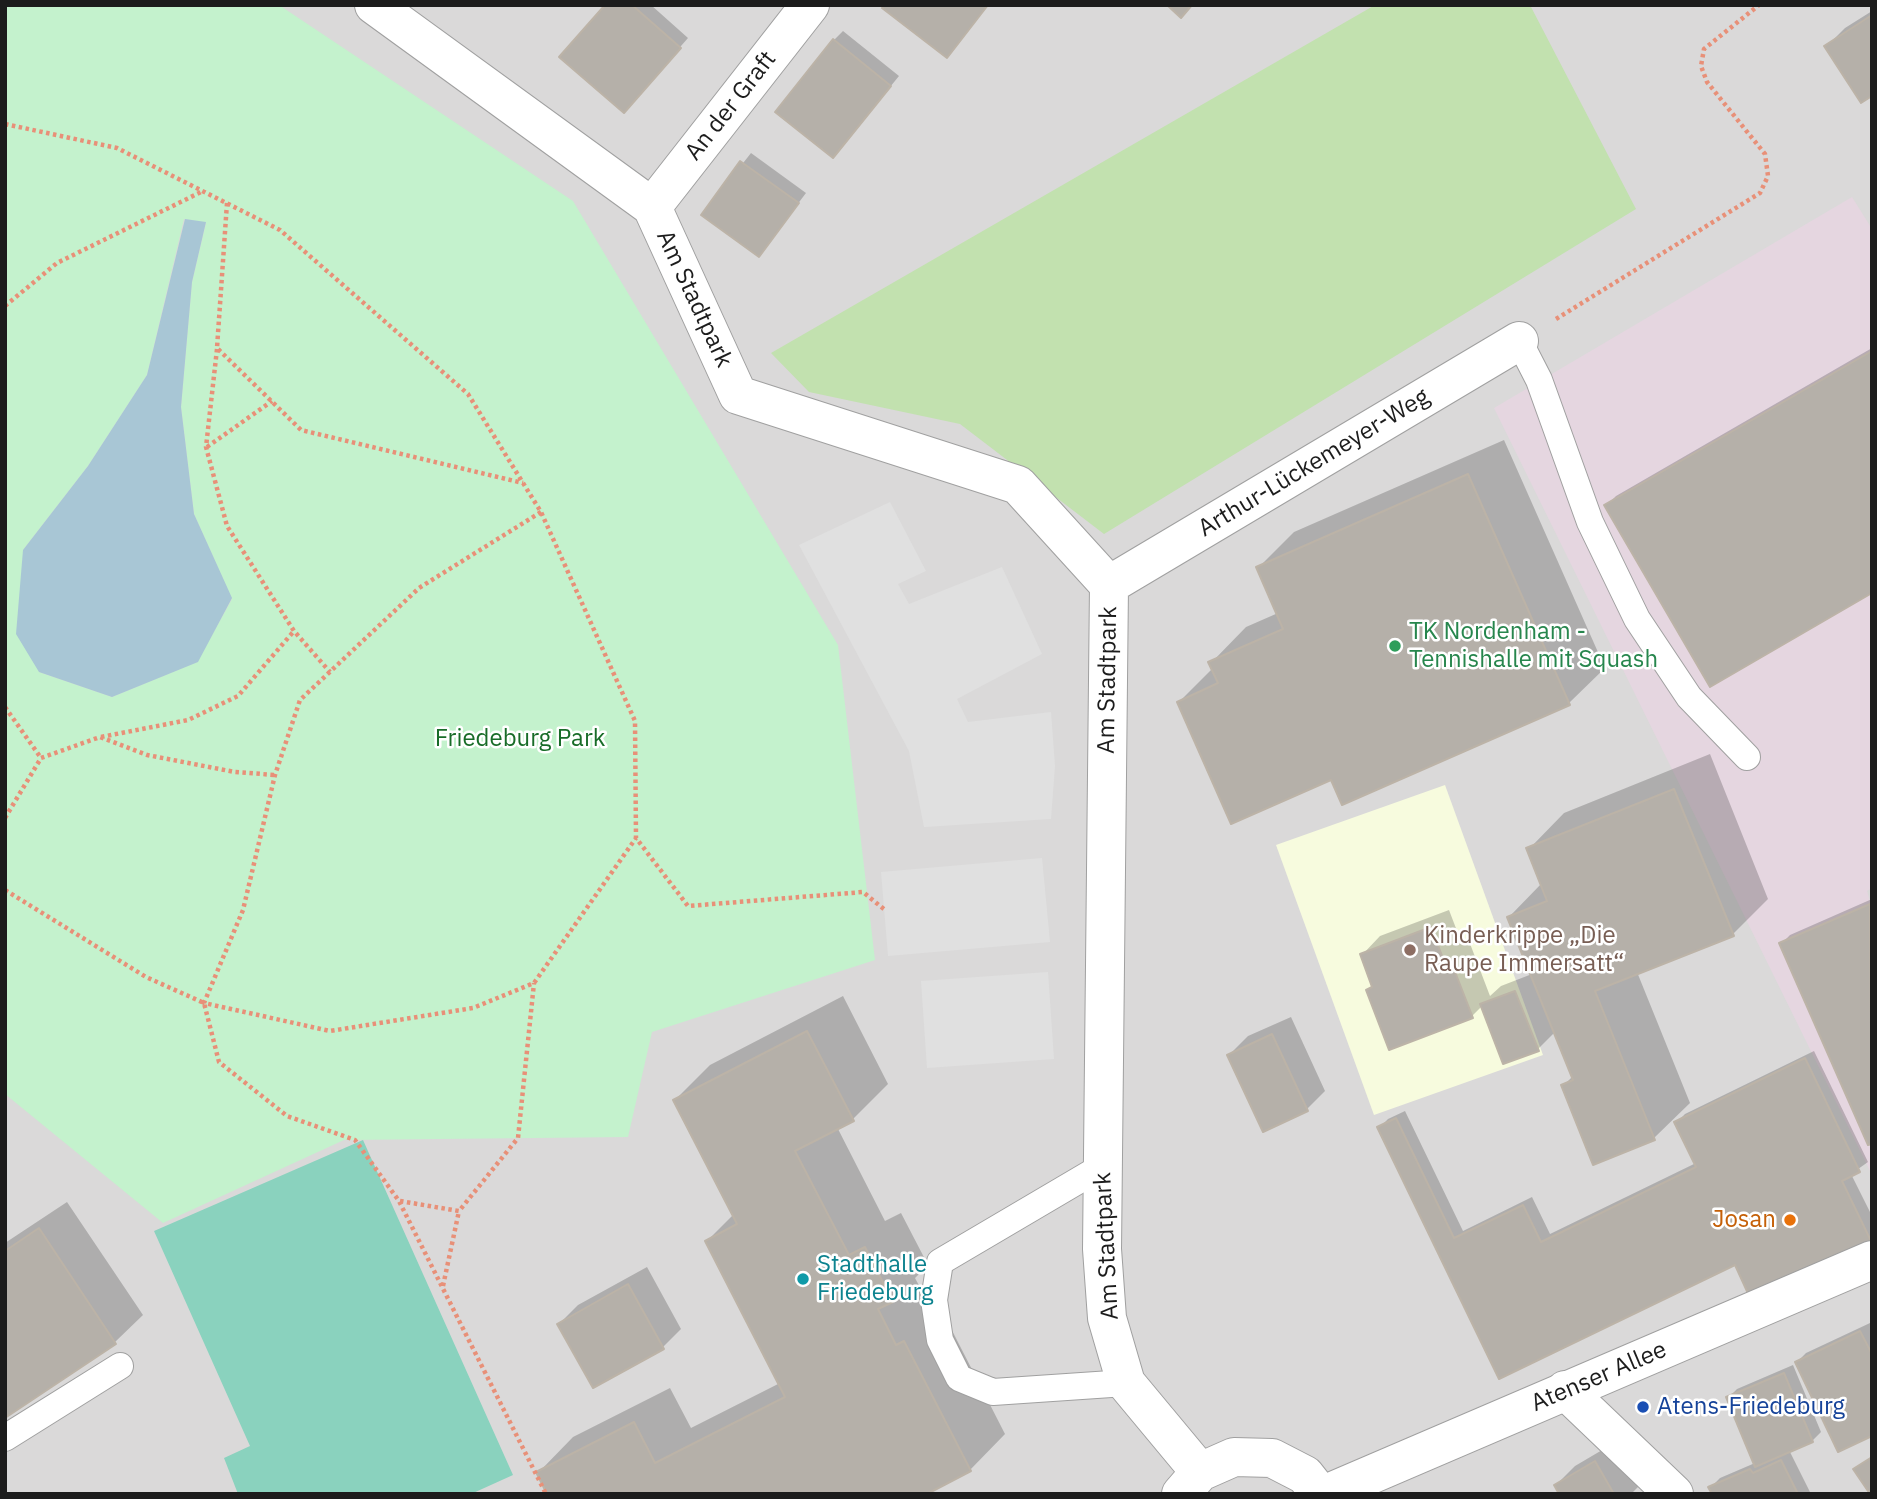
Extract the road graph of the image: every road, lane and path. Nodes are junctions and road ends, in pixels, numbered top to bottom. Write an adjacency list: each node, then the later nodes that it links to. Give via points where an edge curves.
1 (374, 5): 7 (street, Am Stadtpark)
2 (810, 5): 7 (street, An der Graft)
3 (1759, 5): 9 (path, via 1704,49 1702,66 1707,82 1765,154 1768,176 1760,193)
4 (5, 124): 5 (path, via 117,148)
5 (202, 191): 6 (path); 8 (path, via 57,263)
6 (227, 203): 10 (path); 13 (path, via 280,230 468,394)
7 (652, 207): 15 (street, Am Stadtpark, via 738,395 1018,485)
8 (5, 306)
9 (1519, 341): 15 (street, Arthur-Lückemeyer-Weg); 20 (lane, via 1539,380 1590,522 1637,619 1689,696)
10 (217, 348): 11 (path); 12 (path)
11 (272, 401): 12 (path); 13 (path, via 301,430)
12 (206, 447): 16 (path, via 227,526)
13 (524, 484): 14 (path)
14 (541, 512): 17 (path, via 419,588); 24 (path, via 635,721)
15 (1109, 584): 29 (street, Am Stadtpark)
16 (294, 631): 17 (path); 19 (path, via 238,696 188,720)
17 (330, 672): 22 (path, via 300,699)
18 (5, 707): 21 (path)
19 (100, 737): 21 (path); 22 (path, via 147,755)
20 (1747, 757)
21 (41, 758): 23 (path)
22 (275, 775): 28 (path, via 243,910)
23 (5, 818)
24 (636, 838): 26 (path, via 688,906 863,892); 27 (path)
25 (5, 890): 28 (path, via 146,977)
26 (885, 910)
27 (534, 982): 28 (path, via 472,1008 330,1031); 31 (path, via 518,1138)
28 (204, 1003): 30 (path, via 219,1062 287,1116 355,1140)
29 (1103, 1166): 35 (street, Am Stadtpark, via 1107,1318); 35 (lane, via 940,1262 934,1300 940,1340 958,1378 993,1392)
30 (399, 1201): 31 (path); 33 (path)
31 (459, 1211): 33 (path)
32 (1872, 1260): 36 (street, Atenser Allee)
33 (442, 1287): 39 (path)
34 (120, 1366): 37 (lane)
35 (1126, 1383): 38 (street, Am Stadtpark)
36 (1565, 1390): 41 (street, Atenser Allee); 42 (street)
37 (5, 1438)
38 (1191, 1483): 40 (street, via 1234,1457 1272,1458 1305,1475)
39 (546, 1494)
40 (1320, 1494)
41 (1326, 1494)
42 (1674, 1494)

